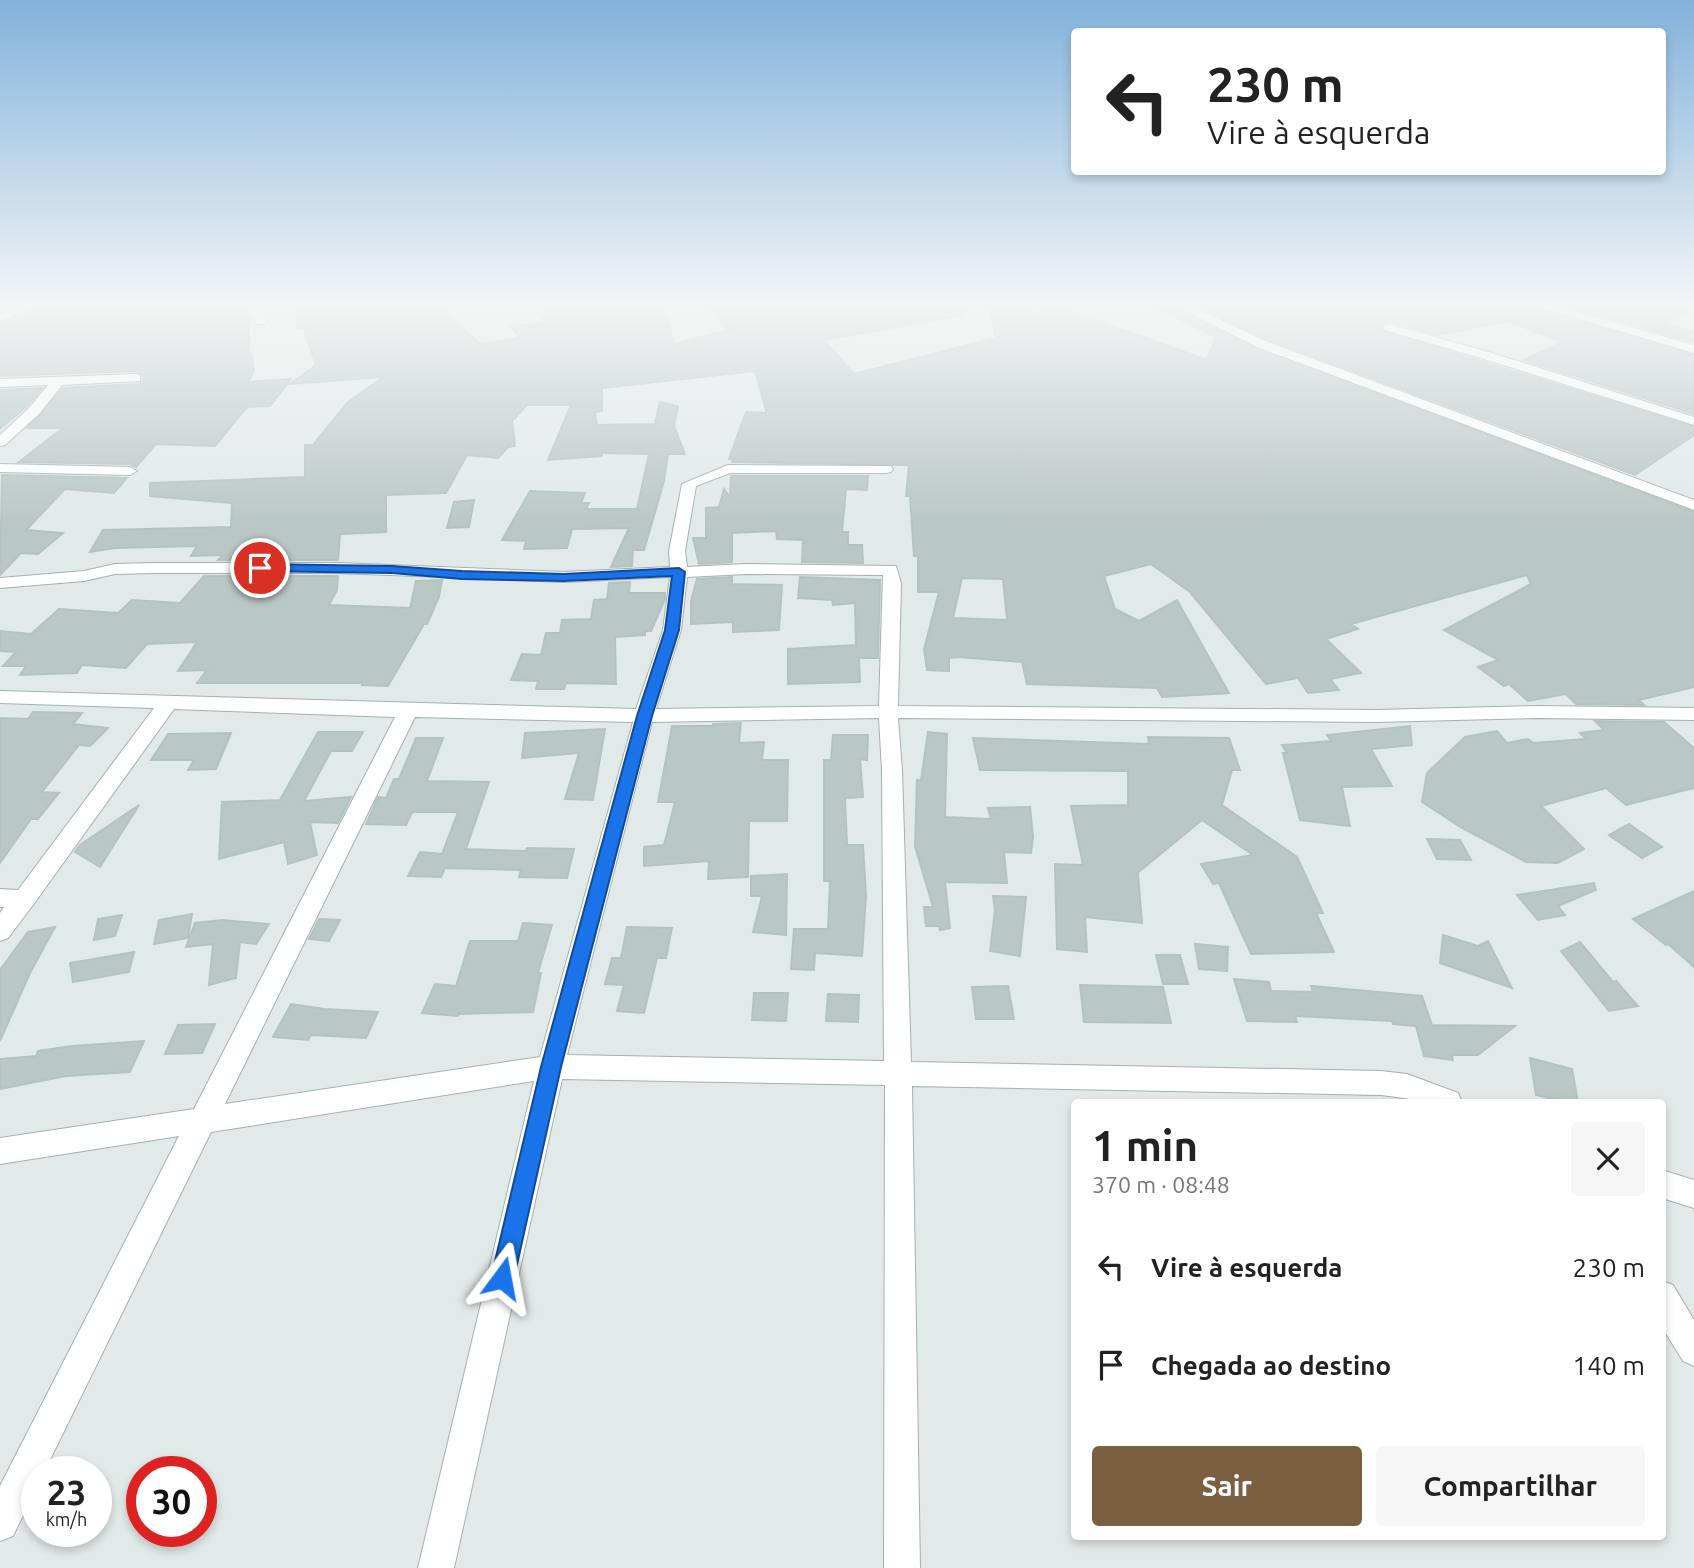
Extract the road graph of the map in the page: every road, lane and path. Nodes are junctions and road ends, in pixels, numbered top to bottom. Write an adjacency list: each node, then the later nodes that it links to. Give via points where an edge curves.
1 (1350, 377): 11 (street)
2 (1556, 377): 6 (street)
3 (135, 378): 4 (street)
4 (58, 381): 5 (street); 7 (street)
5 (0, 383)
6 (1694, 421)
7 (0, 442)
8 (0, 468): 10 (street)
9 (886, 469): 12 (street, via 727,469 706,475 689,485 677,551)
10 (130, 471)
11 (1694, 505)
12 (679, 572): 13 (street, via 564,578 339,568 141,569); 17 (street, via 890,570); 19 (street, via 672,630)
13 (0, 583)
14 (0, 697): 15 (street)
15 (168, 703): 16 (street); 21 (street)
16 (408, 711): 19 (street); 26 (street)
17 (888, 712): 18 (street); 19 (street); 24 (street)
18 (1694, 714)
19 (644, 716): 23 (street)
20 (0, 898): 21 (street)
21 (25, 899): 22 (street)
22 (0, 931)
23 (551, 1067): 24 (street); 26 (street); 33 (street)
24 (898, 1073): 25 (street, via 1381,1083 1407,1086); 34 (street)
25 (1440, 1099)
26 (204, 1118): 27 (street); 32 (street)
27 (0, 1151)
28 (1666, 1185): 29 (street)
29 (1694, 1194)
30 (1666, 1303): 31 (street)
31 (1694, 1350)
32 (0, 1523)
33 (436, 1568)
34 (902, 1568)

